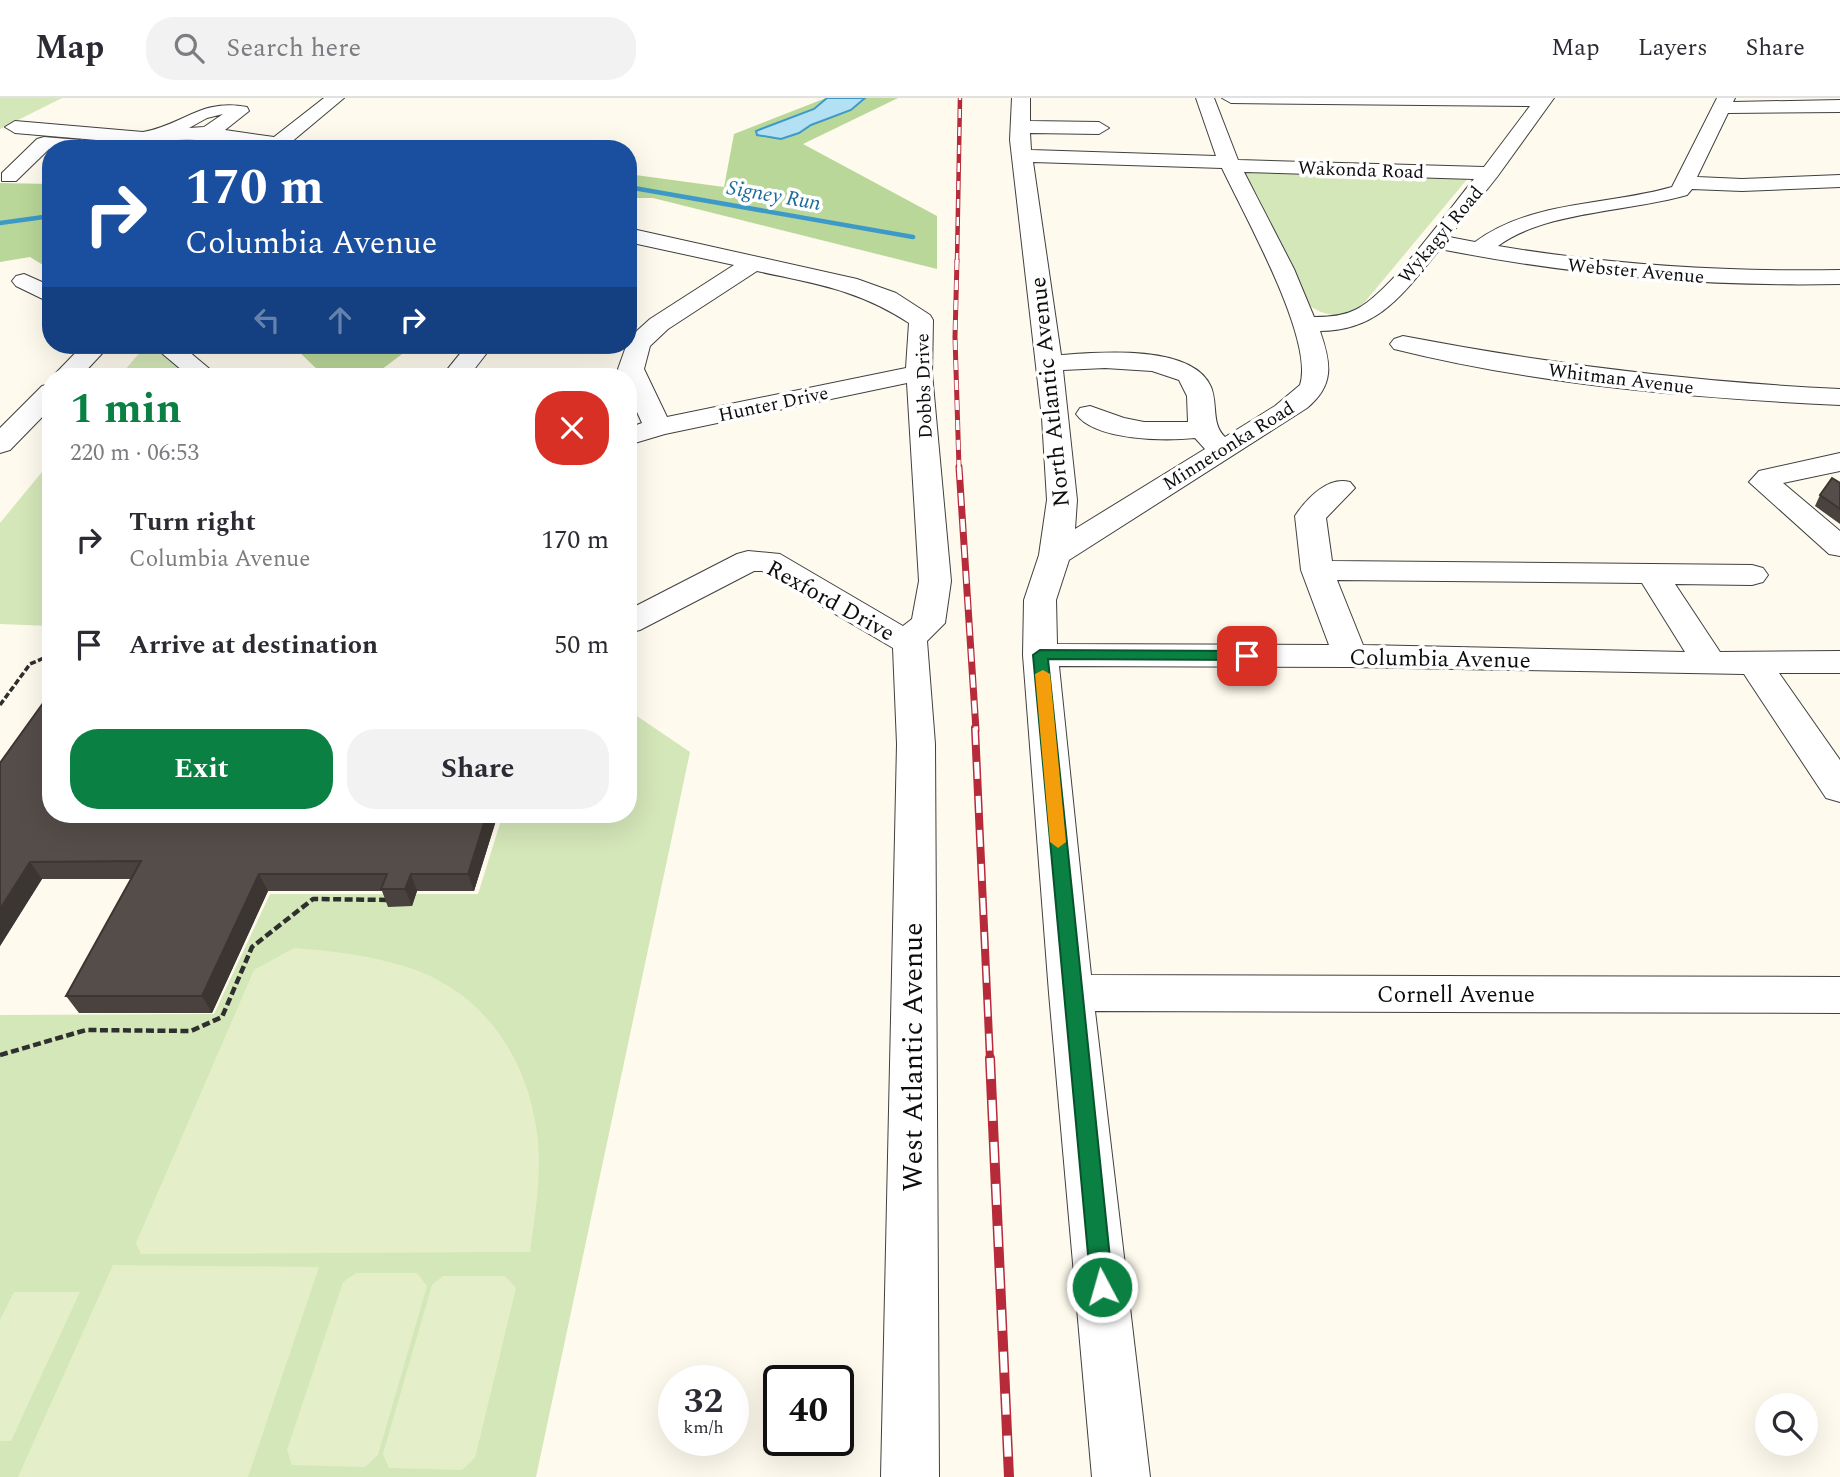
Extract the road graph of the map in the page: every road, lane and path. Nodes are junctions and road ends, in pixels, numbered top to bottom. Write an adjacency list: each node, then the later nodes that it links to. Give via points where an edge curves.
1 (335, 98): 14 (street)
2 (1021, 98): 9 (street, North Atlantic Avenue)
3 (1205, 98): 17 (street, Minnetonka Road)
4 (1231, 98): 5 (street, via 1383,102)
5 (1544, 99): 18 (street, Wykagyl Road)
6 (1723, 103): 7 (street); 21 (street)
7 (1840, 106)
8 (15, 127): 11 (street, via 144,138)
9 (1020, 127): 10 (street); 16 (street, North Atlantic Avenue)
10 (1099, 128)
11 (163, 134): 12 (street); 12 (street, via 208,110 240,111)
12 (208, 134): 13 (street)
13 (267, 140)
14 (282, 140)
15 (42, 146): 19 (street, via 9,177)
16 (1022, 156): 17 (street, Wakonda Road); 36 (street, North Atlantic Avenue)
17 (1230, 164): 18 (street, Wakonda Road); 29 (street, Minnetonka Road)
18 (1490, 173): 23 (street, Wykagyl Road)
19 (37, 177)
20 (1840, 181): 21 (street)
21 (1683, 182): 24 (street, via 1679,191 1659,198 1514,227)
22 (637, 237): 25 (street, Dobbs Drive)
23 (1434, 241): 24 (street, Webster Avenue); 29 (street, Wykagyl Road, via 1399,284 1364,315 1330,324)
24 (1479, 250): 26 (street, Webster Avenue, via 1662,274)
25 (753, 263): 31 (street, via 659,324); 40 (street, Dobbs Drive, via 849,284 909,310 922,320)
26 (1840, 277)
27 (24, 281): 28 (street)
28 (42, 291)
29 (1305, 324): 52 (street, Minnetonka Road, via 1316,357 1315,382 1285,412)
30 (1403, 344): 42 (street, Whitman Avenue, via 1600,377)
31 (637, 347)
32 (88, 354): 37 (street)
33 (177, 354): 38 (street)
34 (473, 354): 39 (street)
35 (1085, 359): 36 (street); 44 (street); 49 (street, via 1159,365 1191,376 1200,396)
36 (1048, 364): 46 (street, North Atlantic Avenue)
37 (74, 368)
38 (195, 368)
39 (461, 368)
40 (919, 373): 48 (street, Hunter Drive); 63 (street, Dobbs Drive, via 935,581 929,623)
41 (637, 382): 48 (street)
42 (1829, 397): 47 (street)
43 (42, 398): 45 (street)
44 (1090, 414): 46 (street); 49 (street, via 1102,421 1154,431)
45 (13, 418): 51 (street)
46 (1056, 418): 55 (street, North Atlantic Avenue)
47 (1840, 425)
48 (658, 427): 50 (street, Hunter Drive)
49 (1202, 429): 52 (street)
50 (637, 434)
51 (0, 444)
52 (1224, 450): 56 (street, Minnetonka Road)
53 (1840, 462): 57 (street, via 1769,477 1764,482)
54 (1340, 488): 59 (street, via 1310,516)
55 (1062, 500): 56 (street, via 1082,510); 58 (street, North Atlantic Avenue)
56 (1114, 516): 58 (street, Minnetonka Road)
57 (1840, 547)
58 (1055, 555): 64 (street, North Atlantic Avenue, via 1040,600)
59 (1317, 570): 60 (street); 65 (street)
60 (1652, 573): 61 (street); 68 (street)
61 (1752, 575)
62 (637, 618): 63 (street, Rexford Drive, via 748,561 769,561 891,635 902,639)
63 (915, 633): 76 (street, West Atlantic Avenue)
64 (1040, 655): 65 (street, Columbia Avenue); 73 (street, North Atlantic Avenue)
65 (1350, 656): 68 (street, Columbia Avenue)
66 (42, 659): 70 (path, via 30,664)
67 (1840, 662): 69 (street, Columbia Avenue)
68 (1710, 663): 69 (street, Columbia Avenue)
69 (1754, 663): 71 (street)
70 (0, 705)
71 (1840, 789)
72 (391, 901): 75 (path, via 313,899 252,947 222,1017 191,1031 86,1030)
73 (1071, 993): 74 (street, Cornell Avenue); 77 (street, North Atlantic Avenue)
74 (1840, 995)
75 (0, 1055)
76 (910, 1477)
77 (1121, 1477)

